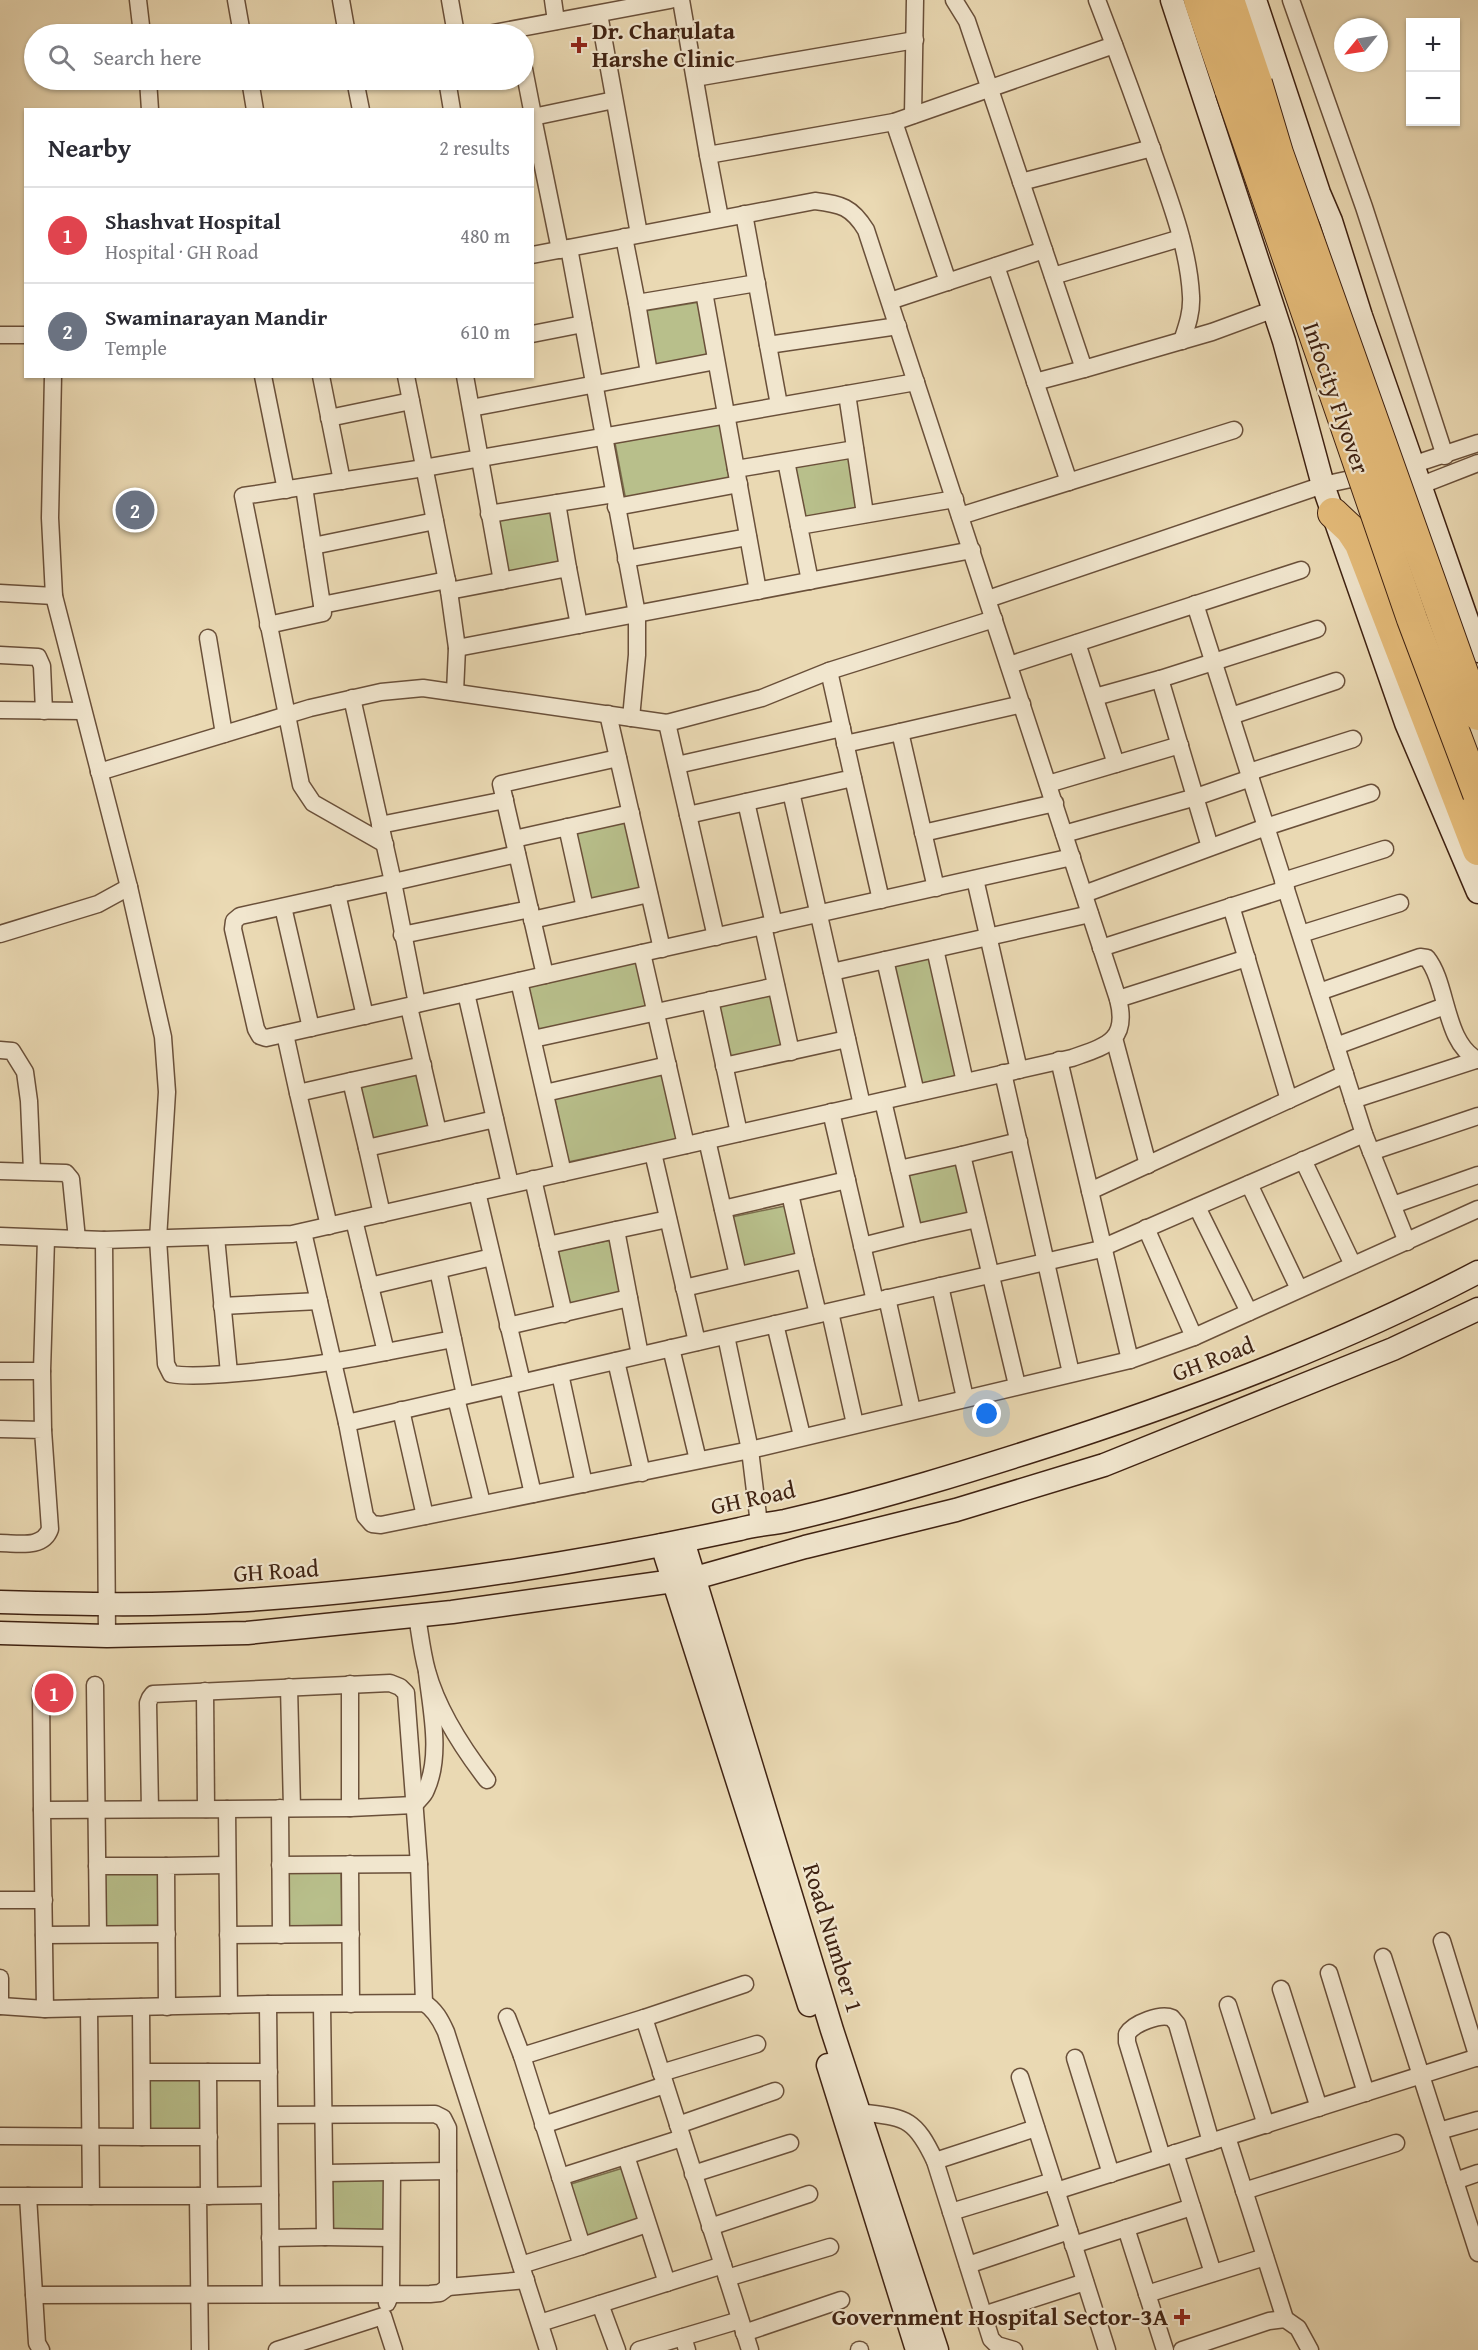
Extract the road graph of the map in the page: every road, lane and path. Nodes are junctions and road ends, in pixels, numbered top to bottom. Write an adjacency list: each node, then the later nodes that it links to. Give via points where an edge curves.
1 (138, 0): 18 (street)
2 (236, 0): 19 (street)
3 (341, 0): 20 (street)
4 (450, 0): 21 (street)
5 (553, 0): 17 (street)
6 (681, 0): 25 (street)
7 (915, 0): 23 (street)
8 (954, 0): 27 (street, via 967,21)
9 (1097, 0): 24 (street)
10 (1172, 0): 61 (street)
11 (1199, 0): 26 (highway, Infocity Flyover)
12 (1229, 0): 26 (highway, Infocity Flyover)
13 (1255, 0): 95 (street)
14 (1291, 0): 90 (street)
15 (662, 1): 16 (street)
16 (598, 14): 17 (street); 33 (street)
17 (556, 21): 22 (street)
18 (141, 24)
19 (240, 24)
20 (345, 24)
21 (454, 24)
22 (534, 27)
23 (915, 40): 25 (street); 40 (street)
24 (1114, 45): 27 (street); 43 (street)
25 (695, 78): 44 (street)
26 (1244, 87): 150 (highway, Infocity Flyover, bridge, via 1298,209); 168 (highway, Infocity Flyover, bridge, via 1412,619)
27 (990, 89): 40 (street); 46 (street)
28 (149, 90): 34 (street)
29 (252, 90): 35 (street)
30 (357, 90): 36 (street)
31 (449, 90): 37 (street)
32 (528, 90): 38 (street)
33 (614, 100): 39 (street); 49 (street)
34 (150, 108)
35 (255, 108)
36 (361, 108)
37 (452, 108)
38 (531, 108)
39 (534, 113)
40 (913, 115): 41 (street)
41 (894, 122): 44 (street); 56 (street)
42 (534, 133): 45 (street)
43 (1152, 148): 46 (street); 50 (street)
44 (708, 155): 48 (street)
45 (537, 162): 51 (street)
46 (1021, 182): 52 (street)
47 (744, 214): 48 (street); 57 (street); 59 (street, via 815,201 840,204 857,216 866,230)
48 (720, 219): 49 (street)
49 (632, 236): 51 (street); 60 (street)
50 (1181, 238): 55 (street); 67 (street, via 1192,298)
51 (564, 249): 53 (street); 62 (street)
52 (1044, 250): 54 (street); 55 (street)
53 (534, 255)
54 (996, 266): 56 (street); 78 (street)
55 (1053, 276): 70 (street)
56 (948, 282): 59 (street)
57 (757, 283): 58 (street); 68 (street)
58 (704, 292): 60 (street); 69 (street)
59 (890, 302): 63 (street)
60 (637, 303): 71 (street)
61 (1272, 310): 67 (street); 99 (street)
62 (583, 324): 64 (street); 79 (street)
63 (898, 326): 68 (street); 77 (street)
64 (534, 334)
65 (0, 335): 66 (street)
66 (24, 335)
67 (1182, 340): 70 (street)
68 (768, 345): 82 (street)
69 (716, 361): 71 (street); 84 (street)
70 (1084, 369): 78 (street)
71 (649, 373): 79 (street)
72 (53, 378): 122 (street, via 50,518)
73 (263, 378): 101 (street)
74 (321, 378): 85 (street)
75 (406, 378): 81 (street)
76 (465, 378): 83 (street)
77 (916, 382): 80 (street); 102 (street)
78 (1035, 382): 98 (street)
79 (594, 384): 83 (street); 87 (street)
80 (847, 394): 82 (street); 89 (street)
81 (411, 401): 85 (street); 94 (street)
82 (779, 405): 84 (street)
83 (471, 408): 91 (street)
84 (725, 415): 87 (street); 96 (street)
85 (328, 418): 97 (street)
86 (1234, 430): 98 (street)
87 (603, 435): 91 (street); 103 (street)
88 (1477, 447): 90 (street)
89 (855, 449): 92 (street); 107 (street)
90 (1445, 456): 95 (street)
91 (479, 458): 94 (street); 106 (street)
92 (786, 460): 96 (street); 110 (street)
93 (1478, 463): 95 (street)
94 (424, 468): 97 (street); 109 (street)
95 (1416, 476): 99 (street); 134 (street)
96 (737, 477): 103 (street); 111 (street)
97 (342, 481): 100 (street)
98 (1069, 482): 108 (street)
99 (1323, 485): 105 (street); 123 (street)
100 (304, 487): 101 (street); 112 (street)
101 (286, 489): 128 (street, via 243,496)
102 (955, 499): 107 (street); 108 (street)
103 (615, 501): 104 (street); 114 (street)
104 (556, 503): 106 (street); 115 (street)
105 (1333, 513): 184 (highway, via 1360,544); 191 (street, via 1406,723)
106 (489, 514): 117 (street)
107 (865, 514): 110 (street)
108 (960, 516): 113 (street)
109 (435, 521): 112 (street); 119 (street)
110 (800, 526): 118 (street)
111 (748, 537): 114 (street); 120 (street)
112 (313, 546): 124 (street)
113 (972, 550): 118 (street); 123 (street)
114 (626, 559): 126 (street)
115 (568, 568): 117 (street); 129 (street)
116 (1300, 570): 125 (street)
117 (502, 581): 119 (street)
118 (810, 581): 120 (street)
119 (448, 586): 124 (street); 133 (street)
120 (758, 591): 126 (street)
121 (0, 593): 122 (street)
122 (54, 596): 147 (street)
123 (988, 599): 127 (street)
124 (322, 604): 128 (street, via 323,614)
125 (1196, 604): 132 (street); 136 (street)
126 (637, 614): 129 (street); 152 (street)
127 (994, 619): 137 (street); 138 (street)
128 (268, 625): 149 (street)
129 (579, 625): 133 (street)
130 (1317, 629): 136 (street)
131 (208, 638): 155 (street)
132 (1077, 643): 137 (street); 142 (street)
133 (458, 648): 141 (street)
134 (1478, 651)
135 (0, 655): 146 (street, via 38,657)
136 (1214, 663): 139 (street); 151 (street)
137 (1009, 665): 144 (street)
138 (829, 671): 153 (street, via 762,698); 156 (street)
139 (1160, 679): 142 (street); 158 (street)
140 (1336, 681): 151 (street)
141 (455, 692): 143 (street, via 423,688); 148 (street)
142 (1095, 697): 160 (street)
143 (352, 698): 149 (street); 175 (street)
144 (1022, 704): 154 (street); 165 (street)
145 (0, 710): 146 (street)
146 (44, 711): 147 (street)
147 (82, 711): 162 (street)
148 (608, 714): 152 (street); 159 (street)
149 (286, 715): 155 (street); 180 (street, via 301,785 307,796)
150 (1478, 715)
151 (1231, 716): 163 (street)
152 (631, 718): 153 (street)
153 (668, 723): 161 (street)
154 (900, 732): 156 (street); 178 (street)
155 (224, 734): 162 (street)
156 (844, 736): 161 (street); 164 (street)
157 (1353, 738): 163 (street)
158 (1180, 745): 160 (street); 169 (street)
159 (618, 758): 170 (street, via 501,784); 173 (street)
160 (1116, 764): 165 (street)
161 (677, 765): 174 (street)
162 (99, 772): 189 (street)
163 (1250, 775): 169 (street); 177 (street)
164 (853, 778): 166 (street); 195 (street)
165 (1048, 784): 172 (street)
166 (791, 792): 171 (street); 200 (street)
167 (1371, 793): 177 (street)
168 (1478, 794)
169 (1196, 797): 179 (street); 182 (street)
170 (505, 800): 175 (street); 181 (street)
171 (746, 802): 174 (street); 203 (street)
172 (1054, 803): 178 (street); 179 (street)
173 (631, 813): 176 (street); 193 (street)
174 (688, 815): 207 (street)
175 (380, 825): 180 (street)
176 (567, 827): 181 (street); 199 (street)
177 (1266, 827): 182 (street); 188 (street)
178 (923, 833): 190 (street)
179 (1064, 834): 185 (street)
180 (385, 844): 187 (street)
181 (516, 847): 187 (street); 202 (street)
182 (1210, 847): 194 (street)
183 (1385, 849): 188 (street)
184 (1478, 850)
185 (1072, 857): 186 (street); 194 (street)
186 (975, 879): 190 (street); 208 (street)
187 (393, 882): 192 (street); 206 (street)
188 (1285, 885): 197 (street); 205 (street)
189 (129, 887): 204 (street, via 98,904); 295 (street, via 163,1037 167,1092)
190 (936, 888): 195 (street)
191 (1478, 892)
192 (337, 894): 198 (street); 226 (street)
193 (649, 894): 199 (street); 210 (street)
194 (1084, 894): 201 (street)
195 (881, 900): 200 (street)
196 (1400, 903): 205 (street)
197 (1232, 906): 209 (street); 213 (street)
198 (283, 907): 227 (street); 228 (street, via 240,916 233,929 256,1029 266,1038)
199 (585, 908): 202 (street)
200 (818, 914): 203 (street); 215 (street)
201 (1090, 914): 208 (street); 209 (street)
202 (531, 915): 206 (street); 216 (street)
203 (768, 925): 207 (street); 218 (street)
204 (0, 934)
205 (1300, 934): 219 (street)
206 (402, 935): 223 (street)
207 (716, 937): 210 (street)
208 (989, 937): 211 (street); 240 (street)
209 (1101, 948): 221 (street)
210 (662, 949): 212 (street)
211 (935, 949): 214 (street); 243 (street)
212 (642, 954): 216 (street); 225 (street)
213 (1247, 957): 221 (street); 247 (street)
214 (885, 960): 215 (street); 246 (street)
215 (832, 972): 231 (street)
216 (545, 975): 217 (street)
217 (519, 981): 220 (street); 230 (street)
218 (776, 986): 222 (street); 234 (street)
219 (1318, 992): 224 (street, via 1424,957 1432,965); 232 (street)
220 (466, 993): 223 (street); 253 (street)
221 (1118, 999): 229 (street, via 1122,1018)
222 (710, 1000): 225 (street); 239 (street)
223 (413, 1005): 226 (street); 237 (street)
224 (1445, 1006): 232 (street); 236 (street, via 1460,1041)
225 (656, 1012): 230 (street); 238 (street)
226 (365, 1016): 227 (street)
227 (311, 1028): 228 (street)
228 (285, 1034): 244 (street)
229 (1114, 1038): 235 (street, via 1103,1047); 265 (street)
230 (532, 1039): 245 (street)
231 (847, 1039): 234 (street); 250 (street)
232 (1336, 1046): 241 (street)
233 (0, 1050): 268 (street, via 12,1051 25,1072)
234 (791, 1052): 239 (street)
235 (1059, 1060): 240 (street); 275 (street)
236 (1477, 1060): 248 (street)
237 (423, 1065): 242 (street); 254 (street)
238 (668, 1065): 245 (street); 259 (street)
239 (724, 1066): 255 (street)
240 (1011, 1071): 243 (street); 258 (street)
241 (1345, 1074): 247 (street); 248 (street)
242 (351, 1081): 244 (street); 260 (street)
243 (965, 1082): 246 (street)
244 (298, 1093): 286 (street)
245 (545, 1093): 269 (street)
246 (916, 1093): 249 (street)
247 (1289, 1100): 265 (street)
248 (1353, 1100): 256 (street)
249 (883, 1101): 250 (street); 266 (street)
250 (862, 1106): 251 (street)
251 (831, 1112): 255 (street); 272 (street)
252 (1478, 1116): 261 (street)
253 (495, 1119): 254 (street); 273 (street)
254 (438, 1132): 260 (street)
255 (739, 1133): 257 (street)
256 (1364, 1134): 261 (street); 264 (street)
257 (707, 1140): 259 (street); 280 (street)
258 (1019, 1142): 263 (street); 303 (street)
259 (686, 1145): 262 (street)
260 (367, 1148): 282 (street)
261 (1371, 1152): 278 (street)
262 (652, 1153): 269 (street); 283 (street)
263 (962, 1155): 266 (street); 284 (street)
264 (1303, 1160): 274 (street); 304 (street)
265 (1148, 1165): 275 (street)
266 (899, 1169): 290 (street)
267 (0, 1171): 268 (street)
268 (32, 1171): 294 (street, via 61,1171 71,1179)
269 (563, 1173): 271 (street)
270 (1478, 1175): 278 (street)
271 (533, 1179): 273 (street); 298 (street)
272 (847, 1180): 277 (street); 299 (street)
273 (510, 1184): 276 (street)
274 (1249, 1184): 279 (street); 312 (street)
275 (1090, 1191): 300 (street)
276 (477, 1192): 282 (street); 301 (street)
277 (790, 1194): 280 (street); 302 (street)
278 (1393, 1205): 297 (street)
279 (1197, 1206): 287 (street); 318 (street)
280 (723, 1209): 307 (street)
281 (1478, 1209): 297 (street)
282 (382, 1214): 285 (street)
283 (668, 1219): 288 (street); 311 (street)
284 (977, 1219): 290 (street); 308 (street)
285 (354, 1220): 286 (street); 309 (street)
286 (329, 1226): 289 (street)
287 (1146, 1228): 300 (street); 324 (street)
288 (616, 1230): 298 (street); 313 (street)
289 (303, 1232): 292 (street); 315 (street)
290 (914, 1233): 299 (street)
291 (0, 1236): 293 (street)
292 (216, 1237): 295 (street); 316 (street)
293 (46, 1239): 294 (street); 334 (street)
294 (77, 1239): 296 (street)
295 (158, 1239): 296 (street); 335 (street, via 166,1364 171,1374)
296 (104, 1240): 361 (street)
297 (1407, 1242): 304 (street)
298 (548, 1245): 320 (street)
299 (862, 1246): 314 (street)
300 (1103, 1247): 303 (street); 330 (street)
301 (492, 1257): 305 (street); 322 (street)
302 (805, 1260): 307 (street); 319 (street)
303 (1047, 1262): 308 (street); 336 (street)
304 (1353, 1265): 312 (street)
305 (438, 1270): 309 (street); 325 (street)
306 (1478, 1272): 356 (street, GH Road, via 1296,1356 1143,1415 955,1476 782,1522)
307 (738, 1275): 311 (street)
308 (990, 1275): 310 (street); 339 (street)
309 (370, 1286): 328 (street)
310 (940, 1286): 314 (street); 341 (street)
311 (684, 1288): 326 (street)
312 (1299, 1289): 318 (street)
313 (629, 1298): 320 (street); 329 (street)
314 (881, 1300): 319 (street); 343 (street)
315 (319, 1301): 316 (street); 332 (street)
316 (222, 1306): 335 (street)
317 (1478, 1309): 359 (street, via 1393,1349 1104,1465 956,1510)
318 (1249, 1312): 324 (street)
319 (824, 1313): 321 (street); 345 (street)
320 (564, 1314): 322 (street)
321 (775, 1324): 323 (street); 348 (street)
322 (508, 1326): 338 (street)
323 (726, 1336): 326 (street); 349 (street)
324 (1194, 1337): 330 (street)
325 (453, 1339): 328 (street); 340 (street)
326 (697, 1342): 327 (street)
327 (671, 1348): 329 (street); 350 (street)
328 (386, 1352): 332 (street)
329 (640, 1355): 331 (street)
330 (1130, 1360): 336 (street)
331 (616, 1361): 337 (street); 351 (street)
332 (333, 1363): 335 (street); 344 (street)
333 (0, 1371): 334 (street)
334 (42, 1371): 347 (street)
335 (229, 1373)
336 (1071, 1373): 339 (street)
337 (560, 1374): 338 (street); 352 (street)
338 (515, 1384): 340 (street); 353 (street)
339 (1017, 1385): 341 (street)
340 (461, 1396): 342 (street); 354 (street)
341 (965, 1398): 343 (street)
342 (401, 1410): 344 (street); 355 (street)
343 (912, 1410): 345 (street)
344 (347, 1423): 355 (street, via 365,1516 372,1524 381,1525)
345 (855, 1424): 348 (street)
346 (0, 1429): 347 (street)
347 (43, 1430): 357 (street, via 50,1529 47,1537 41,1542)
348 (802, 1436): 349 (street)
349 (750, 1449): 350 (street); 356 (street)
350 (698, 1460): 351 (street)
351 (642, 1473): 352 (street)
352 (584, 1484): 353 (street)
353 (533, 1494): 354 (street)
354 (482, 1503): 355 (street)
355 (425, 1515)
356 (759, 1524): 358 (street, GH Road)
357 (0, 1543)
358 (672, 1543): 359 (street, Road Number 1); 361 (street, GH Road, via 548,1566 380,1590)
359 (685, 1579): 362 (street); 426 (street, Road Number 1); 503 (street, Road Number 1)
360 (0, 1602): 361 (street, GH Road)
361 (106, 1605): 364 (street)
362 (417, 1616): 364 (street, via 247,1633); 365 (street)
363 (0, 1633): 364 (street)
364 (107, 1636)
365 (427, 1672): 371 (street, via 450,1725); 372 (street, via 434,1766 426,1792)
366 (350, 1684): 368 (street); 372 (street, via 390,1683 406,1693); 374 (street)
367 (95, 1686): 375 (street)
368 (289, 1687): 370 (street); 373 (street)
369 (41, 1689): 379 (street)
370 (205, 1691): 376 (street, via 162,1693 150,1698); 377 (street)
371 (488, 1780)
372 (414, 1805): 374 (street); 382 (street)
373 (286, 1808): 374 (street); 378 (street); 380 (street)
374 (350, 1808)
375 (97, 1809): 376 (street); 379 (street); 384 (street)
376 (150, 1809): 377 (street)
377 (206, 1809): 378 (street)
378 (227, 1809): 383 (street)
379 (42, 1810): 387 (street)
380 (280, 1864): 381 (street); 393 (street)
381 (350, 1864): 382 (street); 390 (street)
382 (419, 1864): 400 (street)
383 (227, 1865): 385 (street); 392 (street)
384 (97, 1866): 385 (street); 388 (street)
385 (166, 1866): 389 (street)
386 (0, 1900): 387 (street)
387 (44, 1900): 391 (street)
388 (98, 1934): 389 (street); 391 (street)
389 (167, 1934): 408 (street)
390 (351, 1934): 393 (street); 403 (street)
391 (44, 1935): 410 (street)
392 (228, 1935): 393 (street); 404 (street)
393 (281, 1935)
394 (1442, 1941): 415 (street)
395 (1383, 1957): 420 (street)
396 (1329, 1973): 424 (street)
397 (0, 1978): 405 (street)
398 (745, 1984): 412 (street)
399 (1281, 1989): 425 (street)
400 (424, 2003): 403 (street); 476 (street, via 447,2032)
401 (268, 2004): 402 (street); 404 (street); 419 (street)
402 (322, 2004): 403 (street); 427 (street)
403 (351, 2004)
404 (229, 2005): 408 (street)
405 (1, 2006): 410 (street)
406 (1228, 2006): 431 (street)
407 (141, 2007): 408 (street); 409 (street); 417 (street)
408 (167, 2007)
409 (89, 2008): 410 (street); 436 (street)
410 (45, 2009)
411 (507, 2017): 414 (street)
412 (644, 2018): 414 (street); 422 (street)
413 (757, 2044): 422 (street)
414 (522, 2056): 430 (street)
415 (1478, 2057): 420 (street)
416 (1075, 2058): 449 (street)
417 (142, 2072): 418 (street); 437 (street)
418 (208, 2072): 419 (street); 438 (street)
419 (269, 2072): 428 (street)
420 (1421, 2075): 424 (street); 434 (street)
421 (1020, 2077): 432 (street)
422 (663, 2079): 430 (street); 433 (street)
423 (775, 2091): 433 (street)
424 (1366, 2093): 425 (street)
425 (1319, 2108): 431 (street)
426 (859, 2112): 444 (street, via 908,2121 926,2141); 504 (street, Road Number 1)
427 (324, 2114): 428 (street); 445 (street, via 435,2114 443,2118 448,2128); 447 (street)
428 (270, 2115): 456 (street)
429 (1478, 2120): 434 (street)
430 (543, 2125): 451 (street)
431 (1266, 2125): 439 (street)
432 (1036, 2128): 444 (street); 453 (street)
433 (680, 2131): 443 (street); 448 (street)
434 (1439, 2131): 452 (street)
435 (0, 2136): 436 (street)
436 (91, 2137): 437 (street); 459 (street)
437 (142, 2137): 438 (street)
438 (208, 2137): 460 (street)
439 (1219, 2140): 442 (street); 442 (street, via 1177,2024 1172,2018 1162,2017 1136,2025 1127,2034 1127,2042); 454 (street)
440 (790, 2143): 448 (street)
441 (1396, 2143): 454 (street)
442 (1168, 2155): 449 (street); 461 (street)
443 (626, 2156): 451 (street); 463 (street)
444 (935, 2161): 462 (street)
445 (448, 2171): 446 (street); 481 (street)
446 (392, 2172): 447 (street); 469 (street)
447 (325, 2173): 467 (street)
448 (693, 2174): 464 (street)
449 (1111, 2174): 453 (street)
450 (1478, 2174): 452 (street)
451 (560, 2177): 471 (street)
452 (1455, 2181): 466 (street)
453 (1054, 2186): 462 (street); 470 (street)
454 (1244, 2191): 474 (street)
455 (809, 2194): 464 (street)
456 (270, 2195): 460 (street); 468 (street)
457 (0, 2196): 458 (street)
458 (28, 2196): 459 (street); 486 (street)
459 (91, 2196): 460 (street)
460 (204, 2196): 483 (street)
461 (1192, 2207): 465 (street); 478 (street)
462 (951, 2212): 475 (street)
463 (647, 2224): 471 (street); 480 (street)
464 (710, 2227): 477 (street)
465 (1126, 2228): 470 (street); 485 (street)
466 (1474, 2230): 473 (street)
467 (325, 2237): 468 (street); 469 (street)
468 (270, 2238): 484 (street)
469 (391, 2238): 482 (street)
470 (1071, 2238): 475 (street); 479 (street)
471 (582, 2246): 476 (street)
472 (830, 2247): 477 (street)
473 (1478, 2253)
474 (1265, 2257): 478 (street); 491 (street)
475 (968, 2265): 489 (street)
476 (524, 2272): 481 (street); 492 (street)
477 (725, 2272): 480 (street); 493 (street)
478 (1213, 2273): 485 (street)
479 (1085, 2282): 489 (street); 506 (street)
480 (667, 2283): 488 (street)
481 (448, 2287): 482 (street, via 440,2293)
482 (391, 2293): 484 (street); 490 (street)
483 (199, 2294): 484 (street); 486 (street); 496 (street)
484 (271, 2294)
485 (1147, 2294): 507 (street)
486 (34, 2295): 495 (street, via 37,2343)
487 (841, 2300): 493 (street)
488 (600, 2304): 492 (street); 500 (street)
489 (983, 2315): 505 (street, via 993,2342)
490 (383, 2316): 497 (street); 498 (street)
491 (1285, 2319): 508 (street); 509 (street, via 1298,2328)
492 (540, 2324): 499 (street)
493 (742, 2326): 494 (street); 502 (street)
494 (685, 2344): 501 (street)
495 (41, 2350)
496 (200, 2350)
497 (277, 2350)
498 (394, 2350)
499 (548, 2350)
500 (616, 2350)
501 (639, 2350)
502 (750, 2350)
503 (917, 2350)
504 (937, 2350)
505 (1014, 2350)
506 (1107, 2350)
507 (1165, 2350)
508 (1182, 2350)
509 (1310, 2350)

